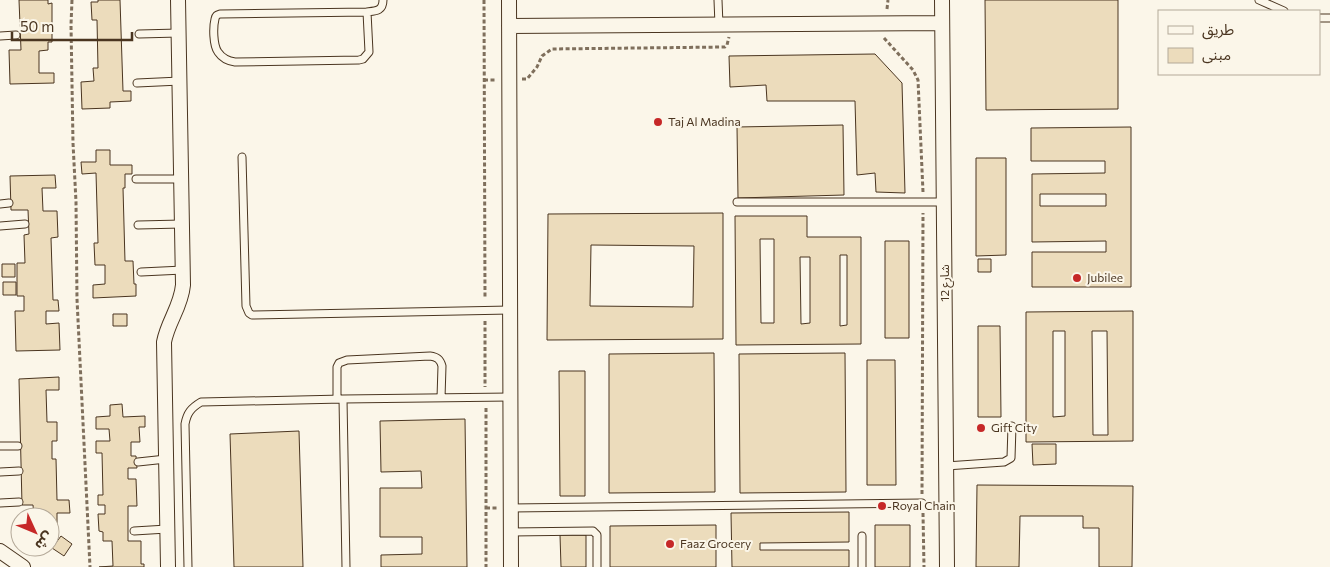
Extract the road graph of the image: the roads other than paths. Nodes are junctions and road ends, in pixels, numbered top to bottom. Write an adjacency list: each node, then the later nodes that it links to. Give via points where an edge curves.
1 (178, 0): 12 (street)
2 (383, 0): 8 (lane, via 381,9)
3 (509, 0): 11 (street)
4 (718, 0): 10 (lane)
5 (942, 0): 9 (street, شارع 12)
6 (1259, 0): 7 (lane)
7 (1282, 10)
8 (367, 12): 8 (lane, via 369,52 359,60 235,62 221,57 214,44 215,19 220,14)
9 (942, 23): 10 (street); 22 (street, شارع 12)
10 (725, 24): 11 (street)
11 (509, 26): 31 (street)
12 (179, 32): 13 (lane); 16 (street)
13 (139, 34)
14 (16, 35): 15 (lane)
15 (0, 36)
16 (180, 81): 17 (lane); 19 (street)
17 (137, 84)
18 (242, 156): 31 (lane, via 246,306 252,315)
19 (181, 179): 20 (lane); 26 (street)
20 (136, 180)
21 (736, 202): 22 (lane)
22 (944, 202): 40 (street, شارع 12)
23 (9, 203): 24 (lane)
24 (0, 204)
25 (25, 224): 28 (lane)
26 (182, 224): 27 (lane); 29 (street)
27 (138, 225)
28 (0, 226)
29 (183, 270): 30 (lane); 38 (street, via 182,295 164,342)
30 (141, 272)
31 (511, 310): 32 (street)
32 (512, 397): 33 (lane); 46 (street)
33 (441, 398): 34 (lane); 34 (lane, via 441,362 430,356 343,361 337,367)
34 (340, 399): 54 (lane, via 210,401 193,407 185,424); 55 (lane)
35 (1012, 426): 40 (lane, via 1012,458 1004,462)
36 (0, 446): 37 (lane)
37 (18, 446)
38 (166, 459): 39 (lane); 47 (street)
39 (138, 462)
40 (946, 466): 59 (street, شارع 12)
41 (20, 471): 42 (lane)
42 (0, 472)
43 (19, 502): 44 (lane)
44 (0, 503)
45 (922, 503): 46 (lane)
46 (512, 508): 49 (street)
47 (167, 529): 48 (lane); 53 (street)
48 (134, 531)
49 (512, 532): 56 (street); 57 (lane, via 593,531 597,535)
50 (862, 536): 58 (lane)
51 (0, 551): 52 (street)
52 (23, 567)
53 (168, 567)
54 (188, 567)
55 (346, 567)
56 (511, 567)
57 (597, 567)
58 (862, 567)
59 (947, 567)

